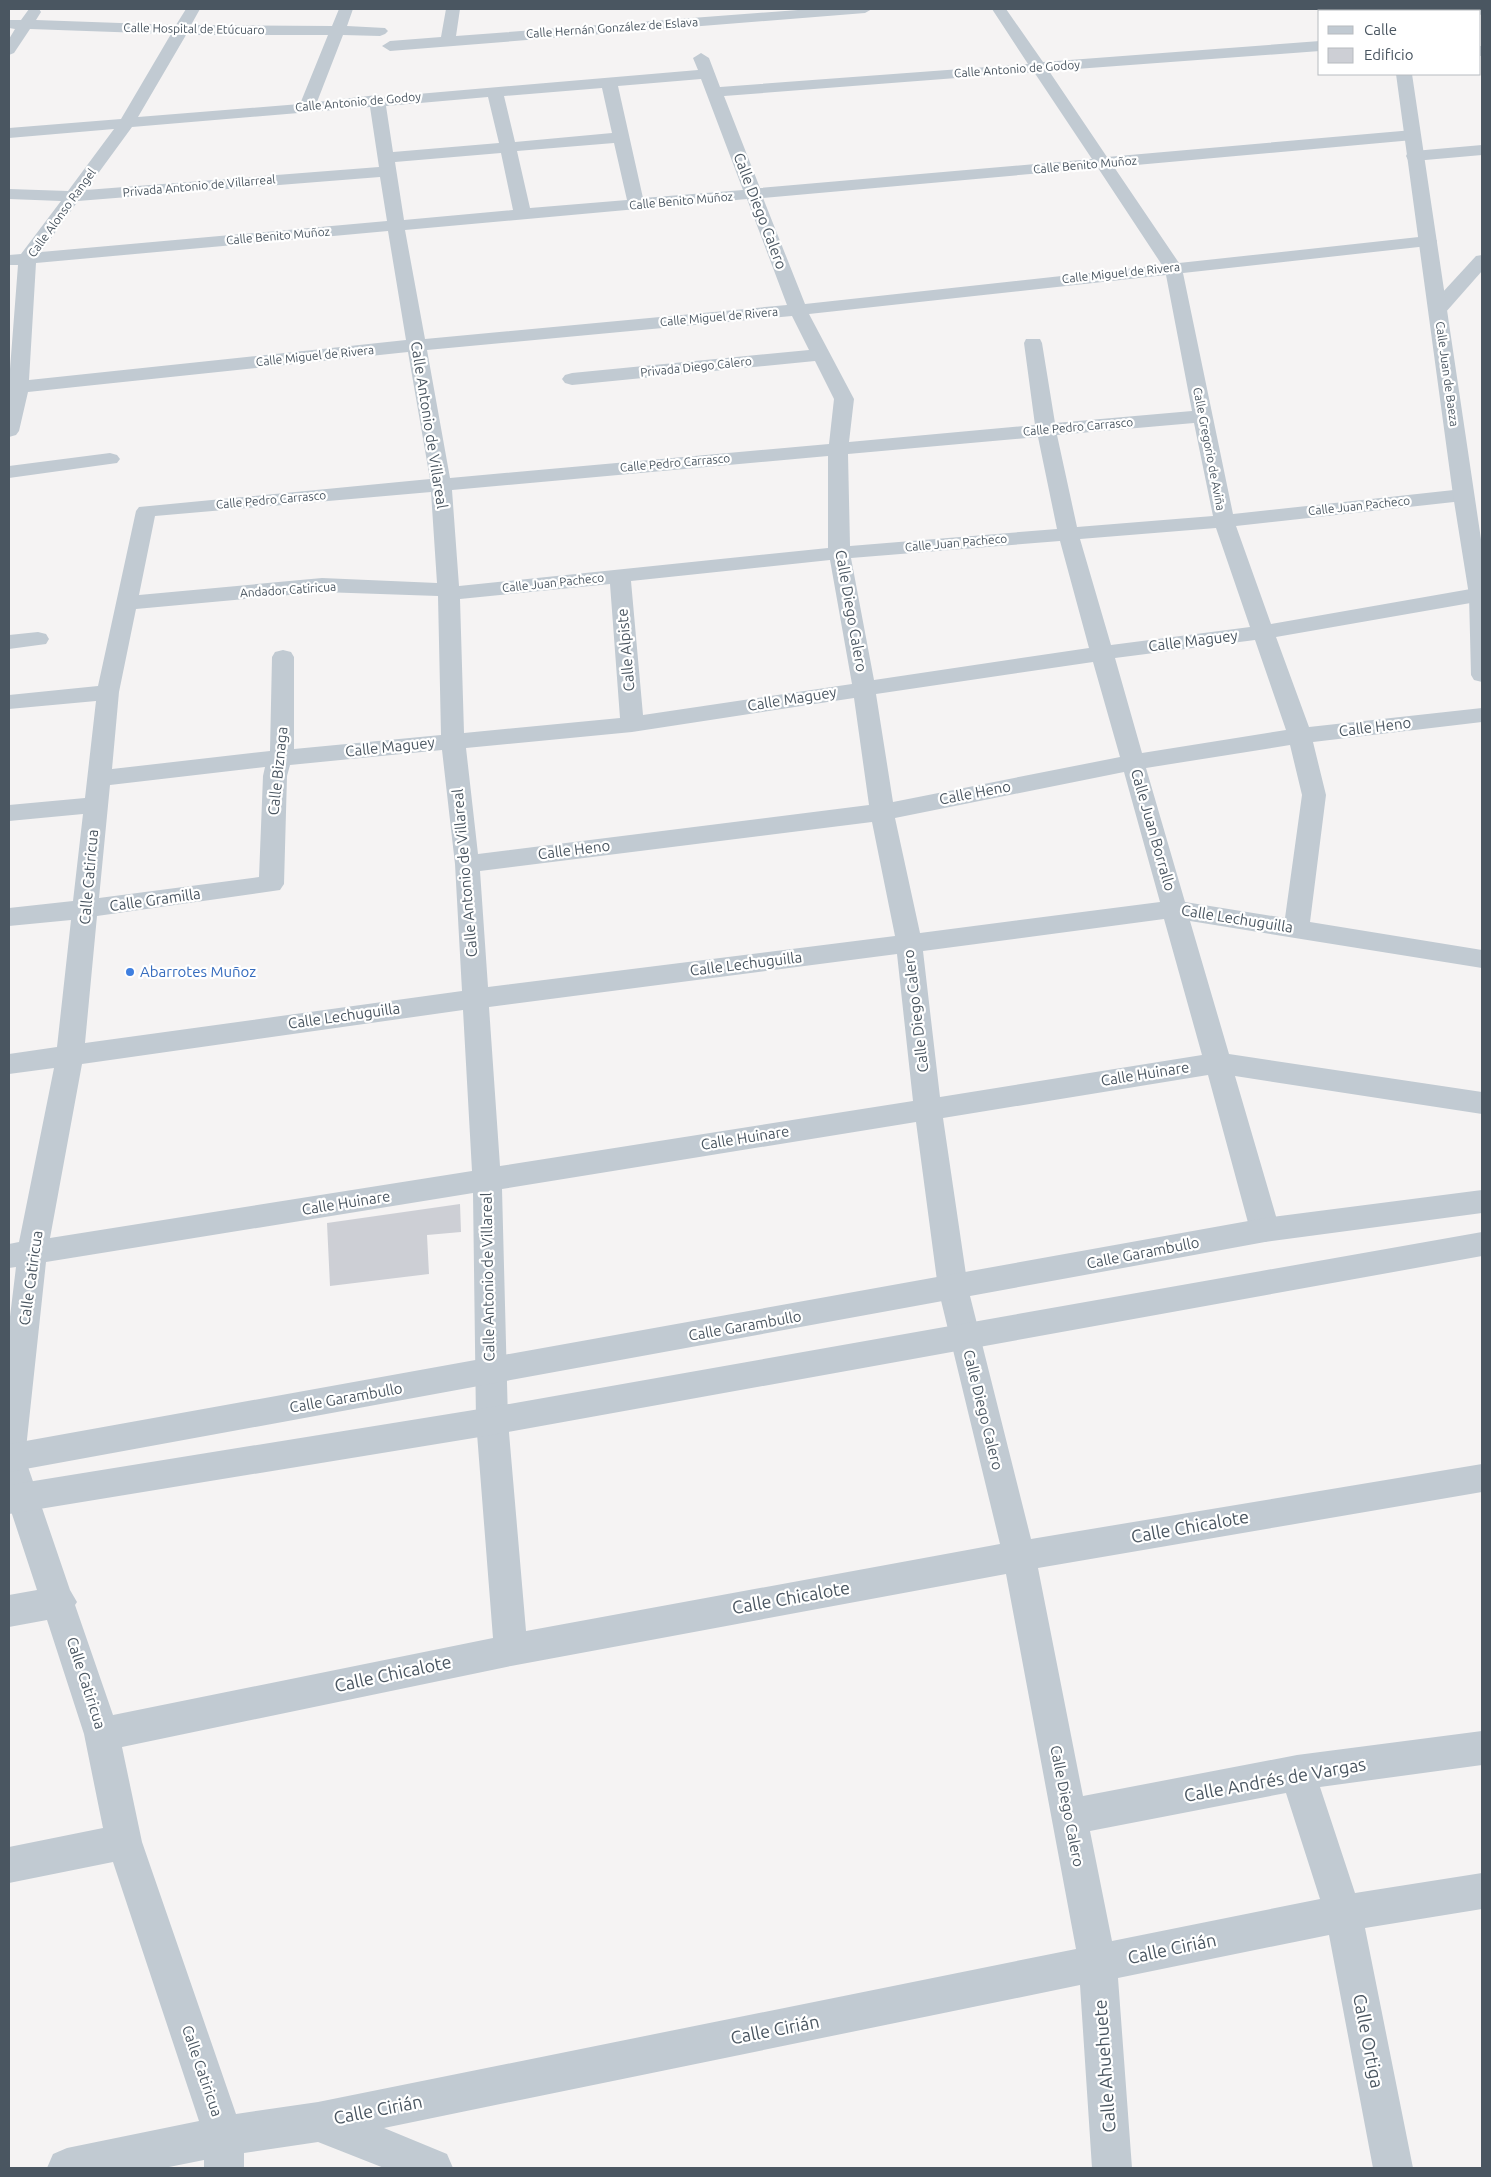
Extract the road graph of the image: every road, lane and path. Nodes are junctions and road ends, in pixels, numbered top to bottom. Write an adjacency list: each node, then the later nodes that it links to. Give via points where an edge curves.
1 (36, 9): 9 (street)
2 (193, 9): 10 (street, Calle Alonso Rangel)
3 (346, 9): 11 (street)
4 (453, 9): 13 (street)
5 (865, 9): 7 (street, Calle Hernán González de Eslava)
6 (999, 9): 18 (street, Calle Gregorio de Aviña)
7 (725, 14): 13 (street, Calle Hernán González de Eslava, via 586,23)
8 (9, 24): 9 (street, Calle Hospital de Etúcuaro)
9 (26, 25): 10 (street, Calle Hospital de Etúcuaro); 16 (street)
10 (182, 30): 11 (street, Calle Hospital de Etúcuaro); 26 (street, Calle Alonso Rangel)
11 (338, 30): 12 (street, Calle Hospital de Etúcuaro); 25 (street)
12 (380, 31)
13 (448, 41): 14 (street, Calle Hernán González de Eslava)
14 (390, 46)
15 (1318, 46): 18 (street, Calle Antonio de Godoy)
16 (9, 50)
17 (701, 58): 19 (street)
18 (1039, 67): 23 (street, Calle Antonio de Godoy); 33 (street, Calle Gregorio de Aviña)
19 (708, 74): 21 (street, Calle Antonio de Godoy); 23 (street, Calle Diego Calero)
20 (1404, 75): 28 (street, Calle Juan de Baeza)
21 (609, 82): 22 (street, Calle Antonio de Godoy); 29 (street)
22 (496, 91): 24 (street, Calle Antonio de Godoy); 30 (street)
23 (715, 92): 36 (street, Calle Diego Calero)
24 (377, 100): 25 (street, Calle Antonio de Godoy); 34 (street, Calle Antonio de Villareal)
25 (307, 106): 26 (street, Calle Antonio de Godoy)
26 (127, 123): 27 (street, Calle Antonio de Godoy); 37 (street, Calle Alonso Rangel)
27 (9, 133)
28 (1413, 135): 32 (street, Calle Juan de Baeza); 33 (street, Calle Benito Muñoz)
29 (621, 137): 30 (street, Privada Antonio de Villarreal); 38 (street)
30 (508, 147): 34 (street, Privada Antonio de Villarreal); 39 (street)
31 (1482, 150): 32 (street)
32 (1414, 156): 41 (street, Calle Juan de Baeza)
33 (1104, 163): 36 (street, Calle Benito Muñoz); 44 (street, Calle Gregorio de Aviña)
34 (387, 164): 37 (street, Privada Antonio de Villarreal); 40 (street, Calle Antonio de Villareal)
35 (9, 194): 37 (street, Privada Antonio de Villarreal)
36 (753, 195): 38 (street, Calle Benito Muñoz); 46 (street, Calle Diego Calero)
37 (75, 196): 42 (street, Calle Alonso Rangel)
38 (636, 204): 39 (street, Calle Benito Muñoz)
39 (523, 214): 40 (street, Calle Benito Muñoz)
40 (396, 226): 42 (street, Calle Benito Muñoz); 48 (street, Calle Antonio de Villareal)
41 (1428, 241): 44 (street, Calle Miguel de Rivera); 45 (street, Calle Juan de Baeza)
42 (18, 259): 51 (street, Calle Alonso Rangel)
43 (1482, 260): 45 (street)
44 (1173, 267): 46 (street, Calle Miguel de Rivera); 52 (street, Calle Gregorio de Aviña)
45 (1438, 309): 59 (street, Calle Juan de Baeza)
46 (798, 310): 48 (street, Calle Miguel de Rivera); 49 (street, Calle Diego Calero)
47 (1033, 342): 53 (street, Calle Juan Borrallo)
48 (416, 345): 51 (street, Calle Miguel de Rivera); 58 (street, Calle Antonio de Villareal)
49 (820, 355): 50 (street, Privada Diego Calero); 55 (street, Calle Diego Calero, via 844,400)
50 (572, 379)
51 (14, 388): 54 (street, Calle Alonso Rangel)
52 (1203, 416): 53 (street, Calle Pedro Carrasco); 61 (street, Calle Gregorio de Aviña)
53 (1046, 430): 55 (street, Calle Pedro Carrasco); 62 (street, Calle Juan Borrallo)
54 (9, 431)
55 (838, 448): 58 (street, Calle Pedro Carrasco); 63 (street, Calle Diego Calero)
56 (110, 459): 57 (street)
57 (9, 472)
58 (441, 485): 60 (street, Calle Pedro Carrasco); 65 (street, Calle Antonio de Villareal)
59 (1471, 502): 61 (street, Calle Juan Pacheco); 66 (street, Calle Juan de Baeza)
60 (146, 511): 67 (street, Calle Catiricua)
61 (1224, 521): 62 (street, Calle Juan Pacheco); 68 (street, Calle Gregorio de Aviña)
62 (1068, 533): 63 (street, Calle Juan Pacheco); 71 (street, Calle Juan Borrallo)
63 (839, 552): 64 (street, Calle Juan Pacheco); 74 (street, Calle Diego Calero)
64 (620, 576): 65 (street, Calle Juan Pacheco); 78 (street, Calle Alpiste)
65 (449, 592): 67 (street, Andador Catiricua, via 322,585); 80 (street, Calle Antonio de Villareal)
66 (1481, 595): 68 (street, Calle Maguey); 73 (street, Calle Juan de Baeza)
67 (127, 603): 75 (street, Calle Catiricua)
68 (1263, 632): 71 (street, Calle Maguey); 79 (street, Calle Gregorio de Aviña)
69 (38, 639): 70 (street)
70 (9, 642)
71 (1103, 652): 74 (street, Calle Maguey); 82 (street, Calle Juan Borrallo)
72 (283, 657): 81 (street, Calle Biznaga, via 283,746)
73 (1482, 675)
74 (864, 688): 78 (street, Calle Maguey); 85 (street, Calle Diego Calero)
75 (108, 692): 76 (street); 83 (street, Calle Catiricua)
76 (9, 702)
77 (1482, 715): 79 (street, Calle Heno)
78 (632, 724): 80 (street, Calle Maguey)
79 (1300, 736): 82 (street, Calle Heno); 92 (street, Calle Gregorio de Aviña, via 1314,795)
80 (453, 741): 81 (street, Calle Maguey); 87 (street, Calle Antonio de Villareal)
81 (280, 758): 83 (street, Calle Maguey); 88 (street, Calle Biznaga, via 275,776)
82 (1134, 762): 85 (street, Calle Heno); 89 (street, Calle Juan Borrallo)
83 (98, 778): 84 (street, Calle Catiricua)
84 (96, 805): 86 (street); 90 (street, Calle Catiricua)
85 (882, 812): 87 (street, Calle Heno); 93 (street, Calle Diego Calero)
86 (9, 813)
87 (467, 864): 95 (street, Calle Antonio de Villareal)
88 (271, 884): 90 (street, Calle Gramilla)
89 (1175, 909): 92 (street, Calle Lechuguilla); 93 (street, Calle Lechuguilla); 97 (street, Calle Juan Borrallo)
90 (86, 910): 91 (street, Calle Gramilla); 96 (street, Calle Catiricua)
91 (9, 917)
92 (1296, 928): 94 (street, Calle Lechuguilla)
93 (909, 943): 95 (street, Calle Lechuguilla); 100 (street, Calle Diego Calero)
94 (1482, 959)
95 (474, 999): 96 (street, Calle Lechuguilla); 101 (street, Calle Antonio de Villareal)
96 (70, 1054): 98 (street, Calle Lechuguilla); 105 (street, Calle Catiricua)
97 (1218, 1063): 99 (street, Calle Huinare); 100 (street, Calle Huinare); 103 (street, Calle Juan Borrallo)
98 (9, 1064)
99 (1482, 1104)
100 (928, 1109): 101 (street, Calle Huinare); 106 (street, Calle Diego Calero)
101 (487, 1180): 105 (street, Calle Huinare); 108 (street, Calle Antonio de Villareal)
102 (1482, 1201): 103 (street, Calle Garambullo)
103 (1265, 1230): 106 (street, Calle Garambullo)
104 (1482, 1244): 107 (street)
105 (21, 1255): 110 (street, Calle Catiricua)
106 (953, 1288): 107 (street, Calle Diego Calero); 108 (street, Calle Garambullo)
107 (964, 1337): 109 (street); 113 (street, Calle Diego Calero)
108 (490, 1372): 109 (street, Calle Antonio de Villareal); 110 (street, Calle Garambullo)
109 (492, 1422): 112 (street); 116 (street, Calle Antonio de Villareal)
110 (9, 1458): 112 (street, Calle Catiricua)
111 (1482, 1478): 113 (street, Calle Chicalote)
112 (15, 1499): 114 (street, Calle Catiricua)
113 (1019, 1556): 116 (street, Calle Chicalote); 120 (street, Calle Diego Calero)
114 (60, 1602): 115 (street); 117 (street, Calle Catiricua)
115 (9, 1611)
116 (511, 1650): 117 (street, Calle Chicalote)
117 (102, 1734): 121 (street, Calle Catiricua)
118 (1482, 1748): 119 (street, Calle Andrés de Vargas)
119 (1297, 1774): 120 (street, Calle Andrés de Vargas); 124 (street, Calle Ortiga)
120 (1069, 1817): 125 (street, Calle Diego Calero)
121 (124, 1842): 122 (street); 127 (street, Calle Catiricua)
122 (9, 1865)
123 (1482, 1891): 124 (street, Calle Cirián)
124 (1343, 1913): 125 (street, Calle Cirián); 131 (street, Calle Ortiga)
125 (1098, 1964): 126 (street, Calle Cirián); 130 (street, Calle Ahuehuete)
126 (318, 2122): 127 (street, Calle Cirián); 129 (street)
127 (224, 2152): 128 (street, Calle Cirián)
128 (67, 2168)
129 (433, 2168)
130 (1112, 2168)
131 (1393, 2168)

